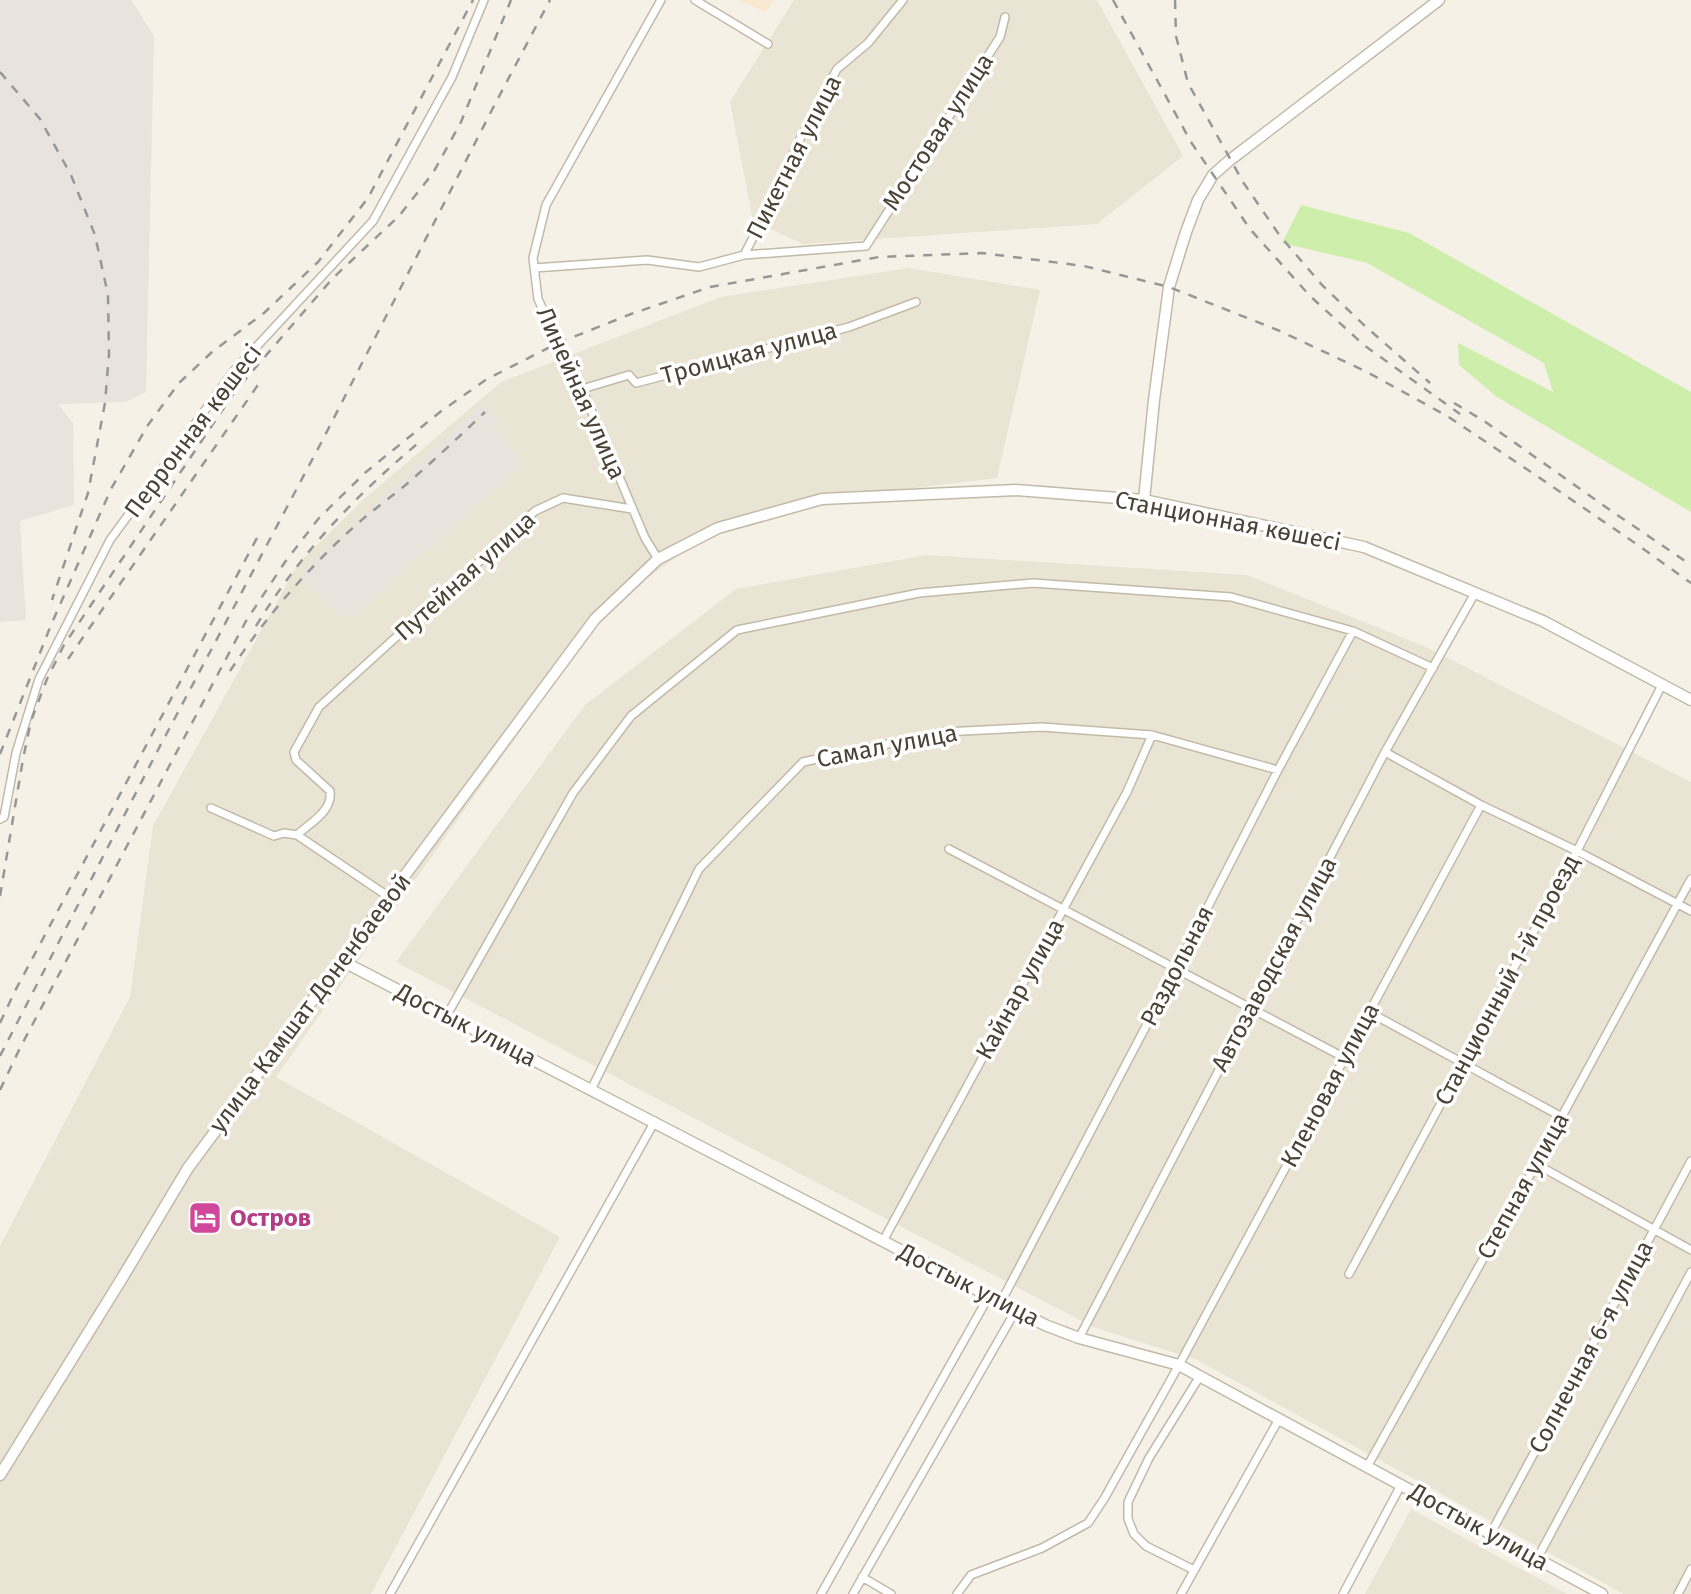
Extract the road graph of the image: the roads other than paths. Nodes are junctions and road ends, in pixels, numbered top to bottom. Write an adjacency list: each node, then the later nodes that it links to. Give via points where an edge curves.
1 (484, 0): 25 (street, Перронная көшесі, via 452,77 373,221 233,372 110,540 39,678)
2 (661, 0): 9 (street, Линейная улица, via 546,205)
3 (695, 0): 7 (street)
4 (903, 0): 8 (street, Пикетная улица, via 868,43 837,69)
5 (1439, 0): 12 (street, via 1230,160 1213,175 1198,200 1168,287)
6 (1005, 17): 8 (street, Мостовая улица, via 1000,37 866,246)
7 (768, 44)
8 (744, 255): 9 (street, via 699,267 647,260)
9 (534, 268): 11 (street, Линейная улица, via 538,299)
10 (916, 302): 11 (street, Троицкая улица, via 849,327 636,383 629,375)
11 (583, 389): 13 (street, Линейная улица)
12 (1144, 500): 14 (street, Станционная көшесі, via 1016,490 822,499 718,528); 15 (street, Станционная көшесі, via 1363,547)
13 (632, 509): 14 (street, Линейная улица); 26 (street, Путейная улица, via 563,498 535,511 319,707 294,752 296,760 330,791 331,798 326,810)
14 (658, 559): 30 (street, улица Камшат Доненбаевой, via 595,619)
15 (1475, 593): 17 (street, Автозаводская улица); 18 (street, Станционная көшесі, via 1543,621)
16 (1353, 631): 17 (street); 22 (street, Раздольная); 38 (street, via 1231,597 1033,583 919,593 737,630 631,716 573,793)
17 (1433, 668): 21 (street, Автозаводская улица)
18 (1662, 685): 19 (street, Станционная көшесі); 28 (street, Станционный 1-й проезд)
19 (1691, 700)
20 (1152, 735): 22 (street, Самал улица); 32 (street, Кайнар улица, via 1127,792); 41 (street, Самал улица, via 1042,727 944,732 803,762 699,869)
21 (1385, 752): 23 (street); 36 (street, Автозаводская улица)
22 (1278, 770): 35 (street, Раздольная)
23 (1481, 805): 28 (street); 37 (street, Кленовая улица)
24 (211, 808): 26 (street, via 274,836)
25 (0, 819)
26 (297, 835): 30 (street)
27 (949, 849): 32 (street)
28 (1577, 851): 31 (street); 40 (street, Станционный 1-й проезд)
29 (1691, 879): 31 (street, Степная улица)
30 (389, 897): 34 (street, улица Камшат Доненбаевой)
31 (1678, 904): 33 (street); 42 (street, Степная улица)
32 (1063, 909): 35 (street); 47 (street, Кайнар улица)
33 (1691, 911)
34 (342, 961): 38 (street, Достык улица); 59 (street, улица Камшат Доненбаевой, via 188,1168)
35 (1176, 969): 36 (street); 52 (street, Раздольная)
36 (1251, 1009): 39 (street); 54 (street, Автозаводская улица)
37 (1369, 1012): 39 (street, Кленовая улица); 40 (street)
38 (447, 1015): 41 (street, Достык улица)
39 (1345, 1058): 55 (street, Кленовая улица)
40 (1462, 1063): 42 (street); 50 (street, Станционный 1-й проезд)
41 (591, 1090): 43 (street, Достык улица)
42 (1562, 1117): 45 (street, Степная улица)
43 (655, 1121): 47 (street, Достык улица); 66 (street)
44 (1691, 1161): 46 (street, Солнечная 6-я улица)
45 (1536, 1164): 46 (street); 58 (street, Степная улица)
46 (1654, 1229): 48 (street); 61 (street, Солнечная 6-я улица)
47 (883, 1241): 51 (street, Достык улица)
48 (1691, 1250)
49 (1691, 1272): 62 (street)
50 (1349, 1274)
51 (989, 1296): 52 (street, Достык улица); 67 (street)
52 (1002, 1302): 53 (street, Достык улица)
53 (1016, 1310): 54 (street, Достык улица); 65 (street)
54 (1079, 1338): 55 (street, Достык улица)
55 (1179, 1365): 56 (street, Достык улица); 70 (street, Кленовая улица, via 1088,1523 1042,1548 971,1575)
56 (1200, 1376): 57 (street, Достык улица); 64 (street, via 1149,1458 1128,1502 1133,1534 1146,1546)
57 (1279, 1419): 58 (street, Достык улица); 64 (street)
58 (1367, 1467): 60 (street, Достык улица)
59 (0, 1475)
60 (1401, 1485): 61 (street, Достык улица); 72 (street)
61 (1490, 1533): 62 (street, Достык улица)
62 (1537, 1559): 73 (street, Достык улица)
63 (1691, 1569): 74 (street)
64 (1194, 1570): 71 (street)
65 (862, 1577): 68 (street); 69 (street)
66 (390, 1594)
67 (821, 1594)
68 (853, 1594)
69 (891, 1594)
70 (957, 1594)
71 (1181, 1594)
72 (1343, 1594)
73 (1602, 1594)
74 (1678, 1594)

